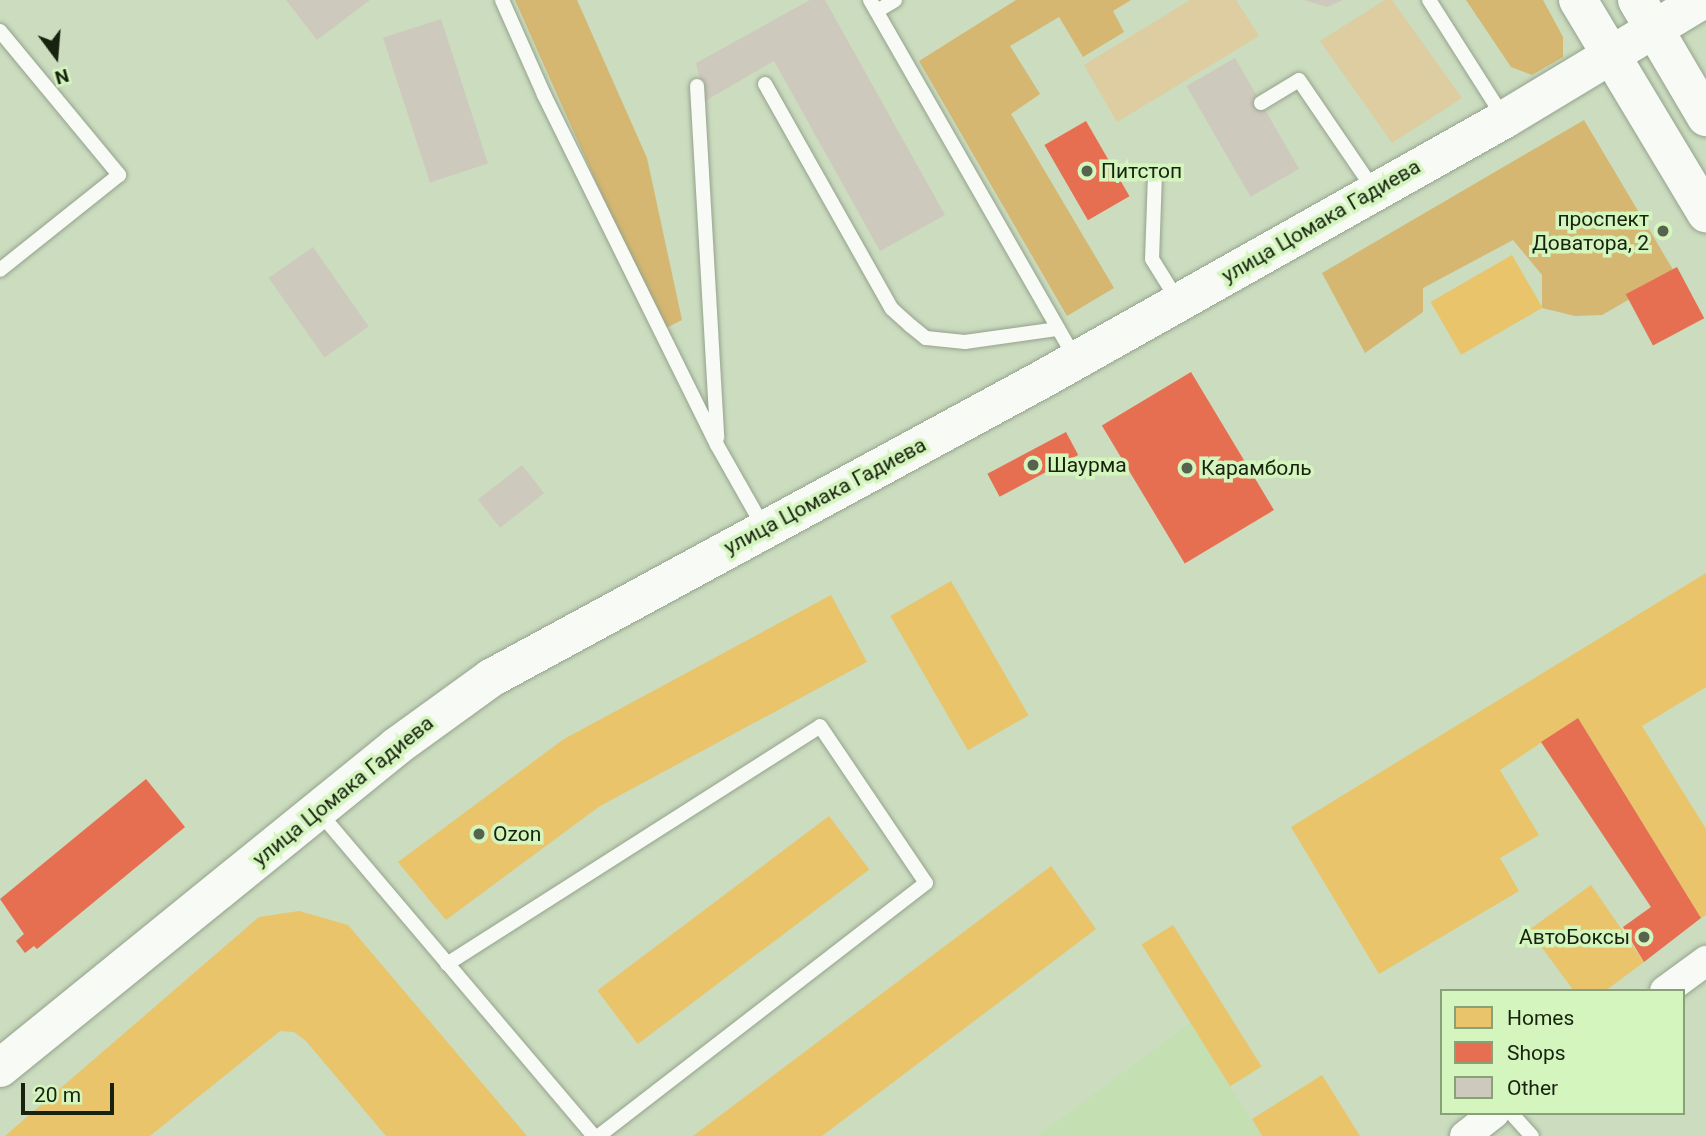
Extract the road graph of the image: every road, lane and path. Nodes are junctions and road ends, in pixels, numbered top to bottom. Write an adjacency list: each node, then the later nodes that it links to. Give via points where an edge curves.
1 (502, 0): 21 (lane, via 544,95)
2 (895, 0): 6 (lane)
3 (1429, 0): 14 (lane)
4 (1578, 0): 9 (main road)
5 (1702, 0): 7 (main road, улица Цомака Гадиева)
6 (874, 6): 20 (lane)
7 (1646, 14): 9 (main road, улица Цомака Гадиева); 13 (main road)
8 (0, 31): 18 (lane, via 119,175)
9 (1611, 54): 14 (main road, улица Цомака Гадиева); 17 (main road)
10 (765, 84): 20 (lane, via 892,309 911,326 926,338)
11 (697, 86): 21 (lane)
12 (1261, 103): 16 (lane, via 1298,80)
13 (1706, 117)
14 (1505, 119): 16 (main road, улица Цомака Гадиева)
15 (1155, 174): 19 (lane, via 1152,259)
16 (1374, 190): 19 (main road, улица Цомака Гадиева)
17 (1706, 214)
18 (0, 270)
19 (1178, 302): 20 (main road, улица Цомака Гадиева)
20 (1067, 344): 22 (main road, улица Цомака Гадиева)
21 (717, 445): 22 (lane)
22 (764, 529): 23 (main road, улица Цомака Гадиева, via 491,678)
23 (318, 811): 25 (lane); 27 (main road, улица Цомака Гадиева)
24 (1706, 961): 26 (street)
25 (447, 964): 30 (lane); 30 (lane, via 820,726 926,883)
26 (1667, 989)
27 (0, 1068)
28 (1491, 1115): 31 (street)
29 (1513, 1115): 32 (lane)
30 (596, 1136)
31 (1465, 1136)
32 (1532, 1136)

